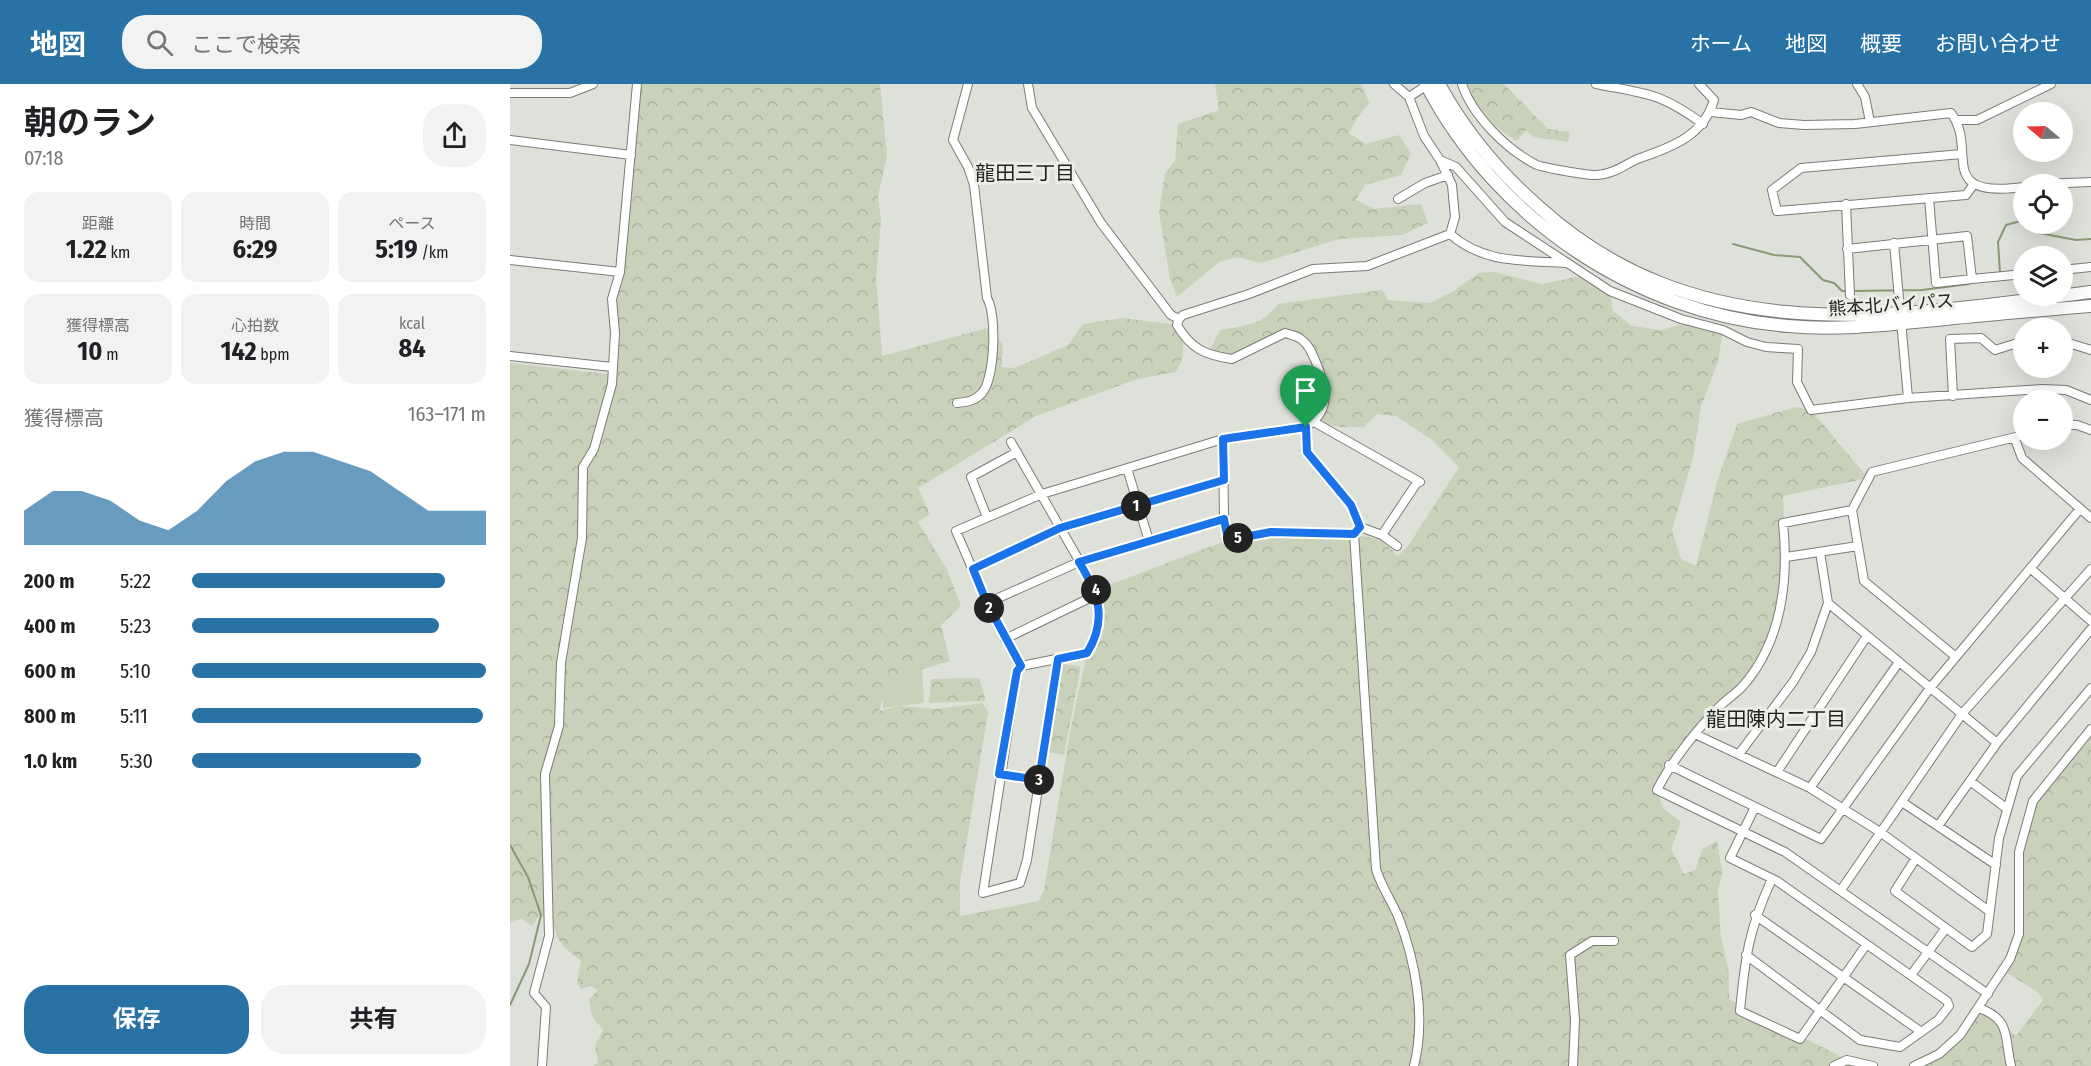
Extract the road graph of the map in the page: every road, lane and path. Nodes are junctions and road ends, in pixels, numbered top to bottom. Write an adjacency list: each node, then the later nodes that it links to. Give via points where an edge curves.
1 (593, 84): 13 (street, via 570,93)
2 (637, 84): 21 (street)
3 (968, 84): 59 (street, via 953,140 974,185 993,341 986,387 976,399)
4 (1028, 84): 50 (street, via 1032,108 1101,223 1171,315)
5 (1394, 84): 14 (street)
6 (1440, 84): 49 (highway, 熊本北バイパス, via 1491,159 1525,195 1585,244 1643,277 1685,293 1760,311)
7 (1462, 84): 18 (street, via 1482,117 1518,154 1537,166 1571,172 1597,175 1616,171 1692,135)
8 (1596, 84): 18 (street, via 1653,94)
9 (1699, 84): 15 (street, via 1714,100)
10 (1857, 84): 17 (street, via 1865,97)
11 (2051, 84): 16 (street, via 1977,120)
12 (1427, 85): 14 (street); 49 (highway, 熊本北バイパス, via 1478,162 1507,194 1561,242 1624,280 1694,308 1749,321 1831,328)
13 (510, 93)
14 (1409, 97): 22 (street, via 1424,136)
15 (1711, 112): 17 (street, via 1751,112 1779,123 1804,125); 18 (street)
16 (1957, 120): 17 (street, via 1951,113 1944,113); 20 (street)
17 (1870, 122)
18 (1703, 124)
19 (510, 140): 21 (street)
20 (1962, 154): 26 (street, via 1962,170); 30 (street, via 1801,168 1772,190 1777,211)
21 (631, 155): 39 (street)
22 (1440, 160): 23 (street); 36 (street, via 1456,167 1505,222)
23 (1448, 175): 29 (street); 31 (street, via 1455,208)
24 (2091, 182): 25 (street)
25 (2073, 183)
26 (1974, 184): 27 (street); 28 (street, via 1966,195)
27 (2013, 189)
28 (1929, 198): 30 (street); 32 (street)
29 (1398, 199)
30 (1846, 204): 34 (street)
31 (1450, 234): 36 (street, via 1474,252); 50 (street, via 1367,266 1313,269)
32 (1934, 239): 33 (street); 41 (street, via 1967,236); 41 (street, via 1936,283)
33 (1894, 243): 34 (street); 49 (street)
34 (1847, 249): 45 (street)
35 (510, 260): 39 (street)
36 (1568, 263): 57 (street, via 1610,291 1646,306 1766,347 1798,349 1797,382 1811,410)
37 (2091, 267): 38 (street)
38 (2073, 269)
39 (620, 272): 55 (street, via 612,299)
40 (2013, 275): 41 (street)
41 (1972, 279)
42 (2091, 285): 43 (highway)
43 (2073, 287)
44 (2091, 292): 47 (highway, 熊本北バイパス)
45 (1850, 295)
46 (2013, 296): 47 (highway)
47 (1974, 306): 49 (highway, 熊本北バイパス)
48 (2091, 306): 49 (highway, 熊本北バイパス)
49 (1901, 318): 57 (street)
50 (1179, 319): 60 (street, via 1177,325 1188,343 1223,357 1232,358 1285,333 1300,338 1311,351 1327,391)
51 (2013, 344): 56 (street, via 1995,350 1981,338 1950,339)
52 (2073, 344): 53 (street)
53 (2091, 350)
54 (510, 356): 55 (street)
55 (612, 367): 139 (street, via 594,449 583,467 582,538 561,663 559,726 544,774 549,936 534,993 546,1006)
56 (1953, 396): 57 (street); 58 (street, via 2059,389)
57 (1908, 398)
58 (2091, 400)
59 (957, 403)
60 (1314, 422): 62 (street); 80 (street, via 1419,482)
61 (2073, 425): 63 (street)
62 (1306, 427): 65 (street); 79 (street, via 1307,452 1351,505)
63 (2091, 430)
64 (2013, 438): 73 (street, via 1872,472)
65 (1223, 439): 69 (street); 70 (street)
66 (1011, 442): 68 (street)
67 (2021, 450): 74 (street, via 2022,458)
68 (1017, 452): 71 (street); 75 (street, via 971,477)
69 (1127, 468): 71 (street); 72 (street)
70 (1224, 480): 72 (street); 77 (street)
71 (1042, 494): 75 (street); 78 (street)
72 (1138, 506): 78 (street); 81 (street)
73 (1852, 510): 83 (street); 85 (street, via 1783,523)
74 (2079, 510): 76 (street); 87 (street)
75 (987, 517): 88 (street, via 956,531)
76 (2091, 518)
77 (1224, 519): 79 (street, via 1228,540 1271,532); 81 (street)
78 (1060, 528): 86 (street); 88 (street)
79 (1357, 531): 80 (street); 140 (street, via 1376,869 1397,914 1415,981 1420,1034)
80 (1382, 535): 82 (street)
81 (1149, 541): 86 (street)
82 (1398, 546)
83 (1858, 546): 84 (street); 98 (street, via 1864,581)
84 (1820, 552): 85 (street); 93 (street)
85 (1786, 557): 106 (street, via 1775,632 1766,651 1741,688 1720,705)
86 (1079, 562): 90 (street); 92 (street)
87 (2030, 568): 91 (street); 98 (street)
88 (973, 569): 92 (street)
89 (2091, 569): 91 (street)
90 (1096, 595): 97 (street); 99 (street, via 1099,621 1093,643 1087,653)
91 (2065, 599): 94 (street); 104 (street)
92 (987, 603): 97 (street)
93 (1828, 603): 96 (street); 108 (street, via 1799,672)
94 (2091, 621)
95 (2091, 629): 107 (street)
96 (1867, 636): 100 (street); 110 (street)
97 (1005, 639): 101 (street)
98 (1956, 657): 102 (street)
99 (1058, 659): 101 (street); 112 (street)
100 (1899, 662): 102 (street); 114 (street)
101 (1021, 666): 111 (street)
102 (1930, 688): 104 (street); 118 (street)
103 (2091, 688): 117 (street, via 2017,776)
104 (1962, 714): 107 (street); 115 (street)
105 (2091, 729): 135 (street, via 2033,801 2019,852 2019,934 2010,959)
106 (1697, 735): 108 (street); 109 (street)
107 (1997, 743): 113 (street)
108 (1739, 754): 110 (street)
109 (1669, 765): 116 (street); 120 (street, via 1657,790)
110 (1777, 772): 114 (street)
111 (999, 774): 112 (street); 112 (street, via 983,893 1020,883)
112 (1039, 780)
113 (1970, 782): 117 (street); 119 (street)
114 (1810, 788): 118 (street)
115 (1902, 802): 119 (street); 121 (street)
116 (1755, 807): 118 (street, via 1821,839); 120 (street)
117 (2006, 808): 123 (street)
118 (1843, 809): 121 (street)
119 (1938, 826): 123 (street)
120 (1742, 832): 124 (street, via 1730,858); 125 (street, via 1785,852)
121 (1880, 832): 122 (street); 125 (street)
122 (1916, 858): 126 (street); 128 (street, via 1894,891)
123 (1996, 864): 126 (street)
124 (1772, 879): 127 (street); 130 (street)
125 (1841, 890): 131 (street)
126 (1989, 911): 128 (street, via 1987,934 1977,946 1972,947)
127 (1755, 915): 132 (street); 134 (street)
128 (1946, 928): 131 (street)
129 (1614, 941): 141 (street, via 1593,942 1570,955 1575,1020)
130 (1866, 945): 133 (street); 134 (street)
131 (1929, 952): 133 (street); 135 (street)
132 (1746, 955): 137 (street); 137 (street, via 1740,1011 1800,1040)
133 (1911, 975): 138 (street, via 1950,1006 1938,1020)
134 (1843, 978): 137 (street); 138 (street)
135 (1988, 994): 136 (street)
136 (1979, 1008): 144 (street, via 1946,1048); 145 (street, via 1991,1012 2006,1028)
137 (1821, 1010): 138 (street, via 1860,1040 1900,1047)
138 (1920, 1031)
139 (542, 1066)
140 (1414, 1066)
141 (1573, 1066)
142 (1834, 1066): 143 (street, via 1847,1060)
143 (1873, 1066)
144 (1914, 1066)
145 (2011, 1066)

